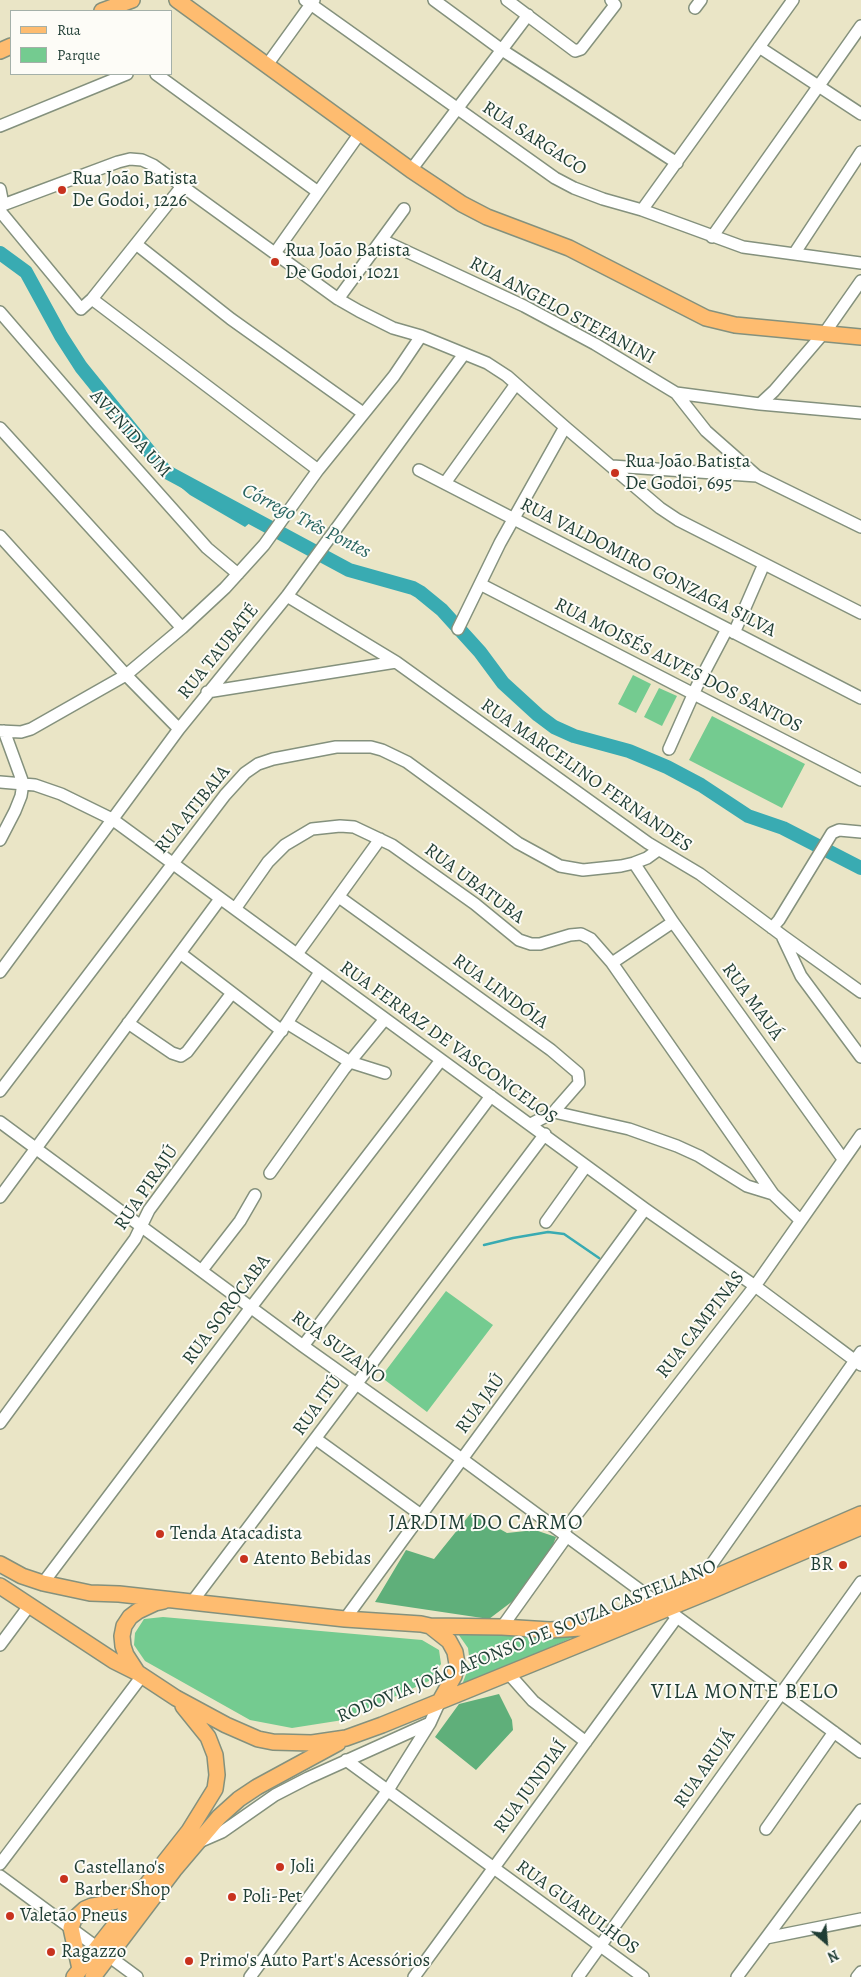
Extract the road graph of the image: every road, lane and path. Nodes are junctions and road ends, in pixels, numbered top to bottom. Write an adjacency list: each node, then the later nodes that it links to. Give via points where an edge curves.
1 (132, 0): 8 (main road)
2 (177, 0): 13 (main road)
3 (434, 0): 12 (street)
4 (507, 0): 9 (street)
5 (793, 0): 11 (street)
6 (613, 1): 9 (street, via 615,5 581,49 576,50)
7 (310, 2): 13 (street); 17 (street, RUA SARGACO)
8 (105, 10)
9 (528, 16): 12 (street)
10 (861, 26): 16 (street)
11 (759, 47): 16 (street); 22 (street)
12 (502, 50): 17 (street); 22 (street)
13 (267, 65): 20 (main road)
14 (125, 75): 19 (street)
15 (157, 75): 26 (street)
16 (817, 86): 18 (street); 30 (street)
17 (456, 108): 23 (street); 29 (street, RUA SARGACO, via 555,178 603,199)
18 (861, 114)
19 (0, 126)
20 (360, 133): 23 (main road); 26 (street)
21 (861, 152): 34 (street)
22 (677, 163): 29 (street)
23 (411, 170): 40 (main road, via 486,217 569,248 706,318 735,325)
24 (183, 185): 27 (street, via 153,165 130,159); 32 (street); 33 (street)
25 (0, 189): 27 (street)
26 (318, 192): 33 (street)
27 (1, 207): 38 (street, via 80,309)
28 (404, 209): 31 (street)
29 (642, 210): 30 (street, RUA SARGACO)
30 (712, 237): 34 (street, RUA SARGACO, via 743,247)
31 (382, 240): 37 (street); 45 (street, RUA ANGELO STEFANINI, via 524,306)
32 (136, 244): 38 (street); 47 (street, via 231,319)
33 (275, 252): 37 (street)
34 (794, 254): 35 (street, RUA SARGACO)
35 (861, 263)
36 (861, 281): 40 (street)
37 (338, 298): 41 (street, via 376,320)
38 (92, 299): 52 (street)
39 (0, 312): 60 (street, AVENIDA UM, via 207,548)
40 (823, 334): 42 (main road); 46 (street)
41 (421, 336): 43 (street); 47 (street)
42 (861, 337)
43 (464, 354): 44 (street, via 487,363); 62 (street, RUA TAUBATÉ)
44 (516, 384): 49 (street); 55 (street)
45 (676, 393): 46 (street); 54 (street, RUA ANGELO STEFANINI, via 706,431)
46 (760, 404): 48 (street)
47 (363, 413): 52 (street)
48 (861, 413)
49 (564, 427): 51 (street); 56 (street)
50 (0, 428): 64 (street)
51 (612, 466): 54 (street); 59 (street, via 678,520)
52 (318, 470): 60 (street, via 264,545)
53 (419, 470): 55 (street, RUA VALDOMIRO GONZAGA SILVA)
54 (757, 476): 57 (street, RUA ANGELO STEFANINI)
55 (445, 483): 56 (street, RUA VALDOMIRO GONZAGA SILVA)
56 (514, 518): 61 (street); 66 (street, RUA VALDOMIRO GONZAGA SILVA)
57 (861, 527)
58 (0, 536): 68 (street)
59 (764, 564): 63 (street); 66 (street)
60 (238, 574): 64 (street)
61 (480, 584): 65 (street); 70 (street, RUA MOISÉS ALVES DOS SANTOS)
62 (287, 596): 67 (street, RUA MARCELINO FERNANDES); 69 (street, RUA TAUBATÉ)
63 (861, 613)
64 (182, 628): 68 (street)
65 (458, 629)
66 (731, 631): 70 (street); 71 (street, RUA VALDOMIRO GONZAGA SILVA)
67 (396, 662): 69 (street); 82 (street, RUA MARCELINO FERNANDES)
68 (126, 675): 72 (street); 73 (street, via 38,726 21,732)
69 (207, 692): 72 (street, RUA TAUBATÉ)
70 (693, 694): 74 (street); 75 (street, RUA MOISÉS ALVES DOS SANTOS)
71 (861, 698)
72 (179, 729): 78 (street, RUA TAUBATÉ)
73 (2, 731): 77 (street)
74 (669, 749)
75 (861, 780)
76 (0, 782): 77 (street, RUA FERRAZ DE VASCONCELOS)
77 (23, 783): 78 (street, RUA FERRAZ DE VASCONCELOS, via 61,794); 81 (street, via 15,811)
78 (112, 819): 84 (street, RUA FERRAZ DE VASCONCELOS); 94 (street, RUA TAUBATÉ)
79 (861, 832): 89 (street, via 839,830 832,833)
80 (380, 839): 85 (street); 87 (street, RUA UBATUBA, via 354,827 312,829 268,862); 93 (street, RUA UBATUBA, via 475,904 519,940 540,944 581,934 591,939)
81 (0, 840)
82 (658, 850): 83 (street, RUA ATIBAIA); 89 (street, RUA MARCELINO FERNANDES, via 700,874)
83 (634, 863): 84 (street, RUA ATIBAIA, via 583,870 560,866 518,843 407,762 371,747 336,747 258,764 245,773); 88 (street, RUA MAUÁ)
84 (172, 864): 86 (street, RUA FERRAZ DE VASCONCELOS); 105 (street, RUA ATIBAIA)
85 (339, 897): 92 (street); 107 (street, RUA LINDÓIA, via 574,1070 579,1076 579,1083)
86 (220, 899): 87 (street, RUA FERRAZ DE VASCONCELOS); 91 (street)
87 (235, 909): 92 (street, RUA FERRAZ DE VASCONCELOS)
88 (673, 922): 93 (street); 113 (street, RUA MAUÁ)
89 (772, 928): 90 (street, RUA MARCELINO FERNANDES)
90 (783, 936): 96 (street, RUA MARCELINO FERNANDES); 101 (street, via 801,976)
91 (180, 952): 97 (street); 99 (street)
92 (297, 954): 95 (street, RUA FERRAZ DE VASCONCELOS)
93 (612, 963): 116 (street, RUA UBATUBA)
94 (0, 972)
95 (320, 972): 98 (street, RUA FERRAZ DE VASCONCELOS); 100 (street, RUA PIRAJÚ)
96 (861, 992)
97 (232, 993): 99 (street, via 181,1056); 100 (street)
98 (385, 1019): 102 (street, RUA FERRAZ DE VASCONCELOS); 103 (street)
99 (128, 1023): 112 (street)
100 (284, 1027): 103 (street); 122 (street, RUA PIRAJÚ, via 149,1210)
101 (861, 1058)
102 (441, 1060): 106 (street, RUA FERRAZ DE VASCONCELOS); 125 (street, RUA SOROCABA)
103 (350, 1062): 104 (street); 115 (street)
104 (385, 1072)
105 (0, 1090)
106 (490, 1096): 109 (street, RUA FERRAZ DE VASCONCELOS); 126 (street)
107 (554, 1112): 109 (street, RUA LINDÓIA); 116 (street, via 678,1146 747,1186)
108 (0, 1122): 112 (street, RUA SUZANO)
109 (531, 1124): 110 (street, RUA FERRAZ DE VASCONCELOS)
110 (545, 1134): 114 (street, RUA FERRAZ DE VASCONCELOS); 128 (street, RUA ITÚ)
111 (861, 1135): 113 (street, RUA CAMPINAS)
112 (35, 1148): 118 (street); 122 (street, RUA SUZANO)
113 (843, 1159): 120 (street, RUA CAMPINAS)
114 (586, 1166): 119 (street, RUA FERRAZ DE VASCONCELOS); 121 (street)
115 (270, 1173)
116 (773, 1194): 120 (street, RUA UBATUBA)
117 (255, 1195): 123 (street, via 240,1221)
118 (0, 1197)
119 (645, 1209): 124 (street, RUA FERRAZ DE VASCONCELOS); 131 (street, RUA JAÚ)
120 (800, 1220): 124 (street, RUA CAMPINAS)
121 (546, 1222)
122 (142, 1226): 123 (street, RUA SUZANO); 129 (street, RUA PIRAJÚ)
123 (202, 1270): 125 (street, RUA SUZANO)
124 (755, 1286): 127 (street, RUA FERRAZ DE VASCONCELOS); 135 (street, RUA CAMPINAS)
125 (252, 1306): 126 (street, RUA SUZANO); 138 (street, RUA SOROCABA)
126 (303, 1346): 128 (street, RUA SUZANO)
127 (859, 1359): 139 (street)
128 (356, 1384): 130 (street, RUA ITÚ); 131 (street, RUA SUZANO)
129 (0, 1423)
130 (316, 1439): 133 (street); 142 (street, RUA ITÚ)
131 (462, 1459): 133 (street, RUA JAÚ); 135 (street, RUA SUZANO)
132 (861, 1514): 139 (main road, RODOVIA JOÃO AFONSO DE SOUZA CASTELLANO)
133 (420, 1515): 145 (street, RUA JAÚ)
134 (861, 1528): 144 (main road, RODOVIA JOÃO AFONSO DE SOUZA CASTELLANO)
135 (565, 1534): 144 (street, RUA SUZANO); 147 (street, RUA CAMPINAS)
136 (0, 1564): 138 (main road, RODOVIA JOÃO AFONSO DE SOUZA CASTELLANO)
137 (861, 1582): 151 (street, RUA ARUJÁ)
138 (43, 1583): 141 (main road, RODOVIA JOÃO AFONSO DE SOUZA CASTELLANO, via 90,1593)
139 (697, 1585): 144 (main road, RODOVIA JOÃO AFONSO DE SOUZA CASTELLANO)
140 (0, 1586): 143 (main road, RODOVIA JOÃO AFONSO DE SOUZA CASTELLANO)
141 (170, 1600): 142 (main road, RODOVIA JOÃO AFONSO DE SOUZA CASTELLANO); 150 (main road, via 138,1610 124,1626 123,1646)
142 (192, 1602): 145 (main road, RODOVIA JOÃO AFONSO DE SOUZA CASTELLANO)
143 (29, 1606): 148 (street); 150 (main road, RODOVIA JOÃO AFONSO DE SOUZA CASTELLANO, via 114,1662)
144 (667, 1609): 147 (main road, RODOVIA JOÃO AFONSO DE SOUZA CASTELLANO, via 581,1628); 149 (main road, RODOVIA JOÃO AFONSO DE SOUZA CASTELLANO); 151 (street, RUA SUZANO); 157 (street, RUA JUNDIAÍ)
145 (345, 1619): 146 (main road, RODOVIA JOÃO AFONSO DE SOUZA CASTELLANO)
146 (430, 1626): 147 (main road, RODOVIA JOÃO AFONSO DE SOUZA CASTELLANO); 153 (main road, via 449,1641 457,1664)
147 (502, 1627)
148 (0, 1644)
149 (509, 1674): 153 (main road, RODOVIA JOÃO AFONSO DE SOUZA CASTELLANO); 157 (street, via 533,1701)
150 (140, 1675): 152 (main road, RODOVIA JOÃO AFONSO DE SOUZA CASTELLANO); 164 (street)
151 (781, 1693): 155 (street, RUA SUZANO); 171 (street, RUA ARUJÁ)
152 (176, 1698): 156 (main road, RODOVIA JOÃO AFONSO DE SOUZA CASTELLANO, via 258,1739 292,1744); 167 (main road, via 208,1737 215,1755 215,1790 189,1831)
153 (440, 1701): 154 (street); 156 (main road, RODOVIA JOÃO AFONSO DE SOUZA CASTELLANO)
154 (430, 1723): 159 (street); 160 (street)
155 (834, 1732): 158 (street, RUA SUZANO); 162 (street)
156 (346, 1738): 163 (main road, via 238,1799)
157 (586, 1742): 165 (street, RUA JUNDIAÍ)
158 (861, 1752)
159 (346, 1760): 160 (street, RUA GUARULHOS); 163 (street, via 276,1796 222,1832)
160 (388, 1790): 165 (street, RUA GUARULHOS); 177 (street)
161 (861, 1810): 170 (street)
162 (766, 1828)
163 (196, 1844): 172 (main road)
164 (0, 1864)
165 (493, 1868): 171 (street, RUA GUARULHOS); 178 (street, RUA JUNDIAÍ)
166 (0, 1876): 169 (street)
167 (139, 1893): 169 (main road, via 85,1909 74,1919); 172 (main road)
168 (861, 1919): 170 (street)
169 (71, 1928): 172 (street); 174 (main road)
170 (766, 1938): 181 (street)
171 (601, 1946): 179 (street, RUA ARUJÁ); 180 (street, RUA GUARULHOS)
172 (103, 1952): 174 (main road); 175 (main road); 176 (street)
173 (861, 1972): 182 (street)
174 (77, 1973)
175 (93, 1977)
176 (137, 1977)
177 (250, 1977)
178 (414, 1977)
179 (578, 1977)
180 (642, 1977)
181 (737, 1977)
182 (857, 1977)

